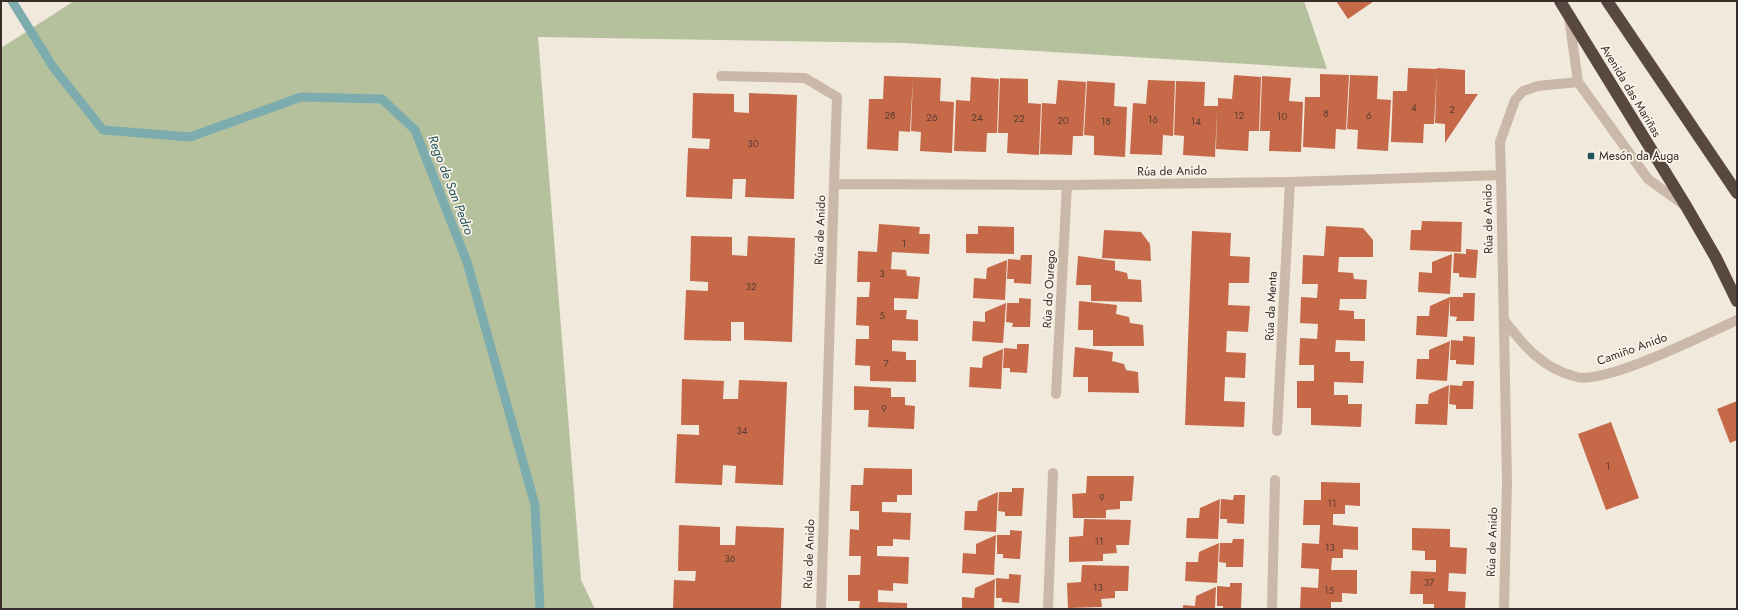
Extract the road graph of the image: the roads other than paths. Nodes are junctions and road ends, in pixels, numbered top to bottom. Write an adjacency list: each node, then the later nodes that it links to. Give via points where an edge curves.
1 (1560, 1): 3 (highway, Avenida das Mariñas)
2 (1607, 1): 10 (highway)
3 (1569, 15): 5 (street); 11 (highway, Avenida das Mariñas)
4 (721, 76): 8 (street, via 805,78 837,96)
5 (1578, 82): 6 (street, via 1538,86 1523,91 1515,100 1500,142); 11 (street, via 1648,178)
6 (1500, 175): 7 (street, Rúa de Anido); 13 (street, Rúa de Anido)
7 (1290, 182): 9 (street, Rúa de Anido); 16 (street, Rúa da Menta)
8 (834, 184): 9 (street, Rúa de Anido); 19 (street, Rúa de Anido)
9 (1067, 185): 15 (street, Rúa do Ourego)
10 (1737, 193)
11 (1686, 206): 12 (highway, Avenida das Mariñas)
12 (1737, 301)
13 (1504, 320): 14 (street, Camiño Anido, via 1533,355 1548,366 1578,377 1592,377 1631,366); 22 (street, Rúa de Anido, via 1507,482)
14 (1737, 320)
15 (1056, 394)
16 (1277, 430)
17 (1053, 473): 20 (street)
18 (1275, 480): 21 (street)
19 (821, 609)
20 (1048, 609)
21 (1272, 609)
22 (1504, 609)

